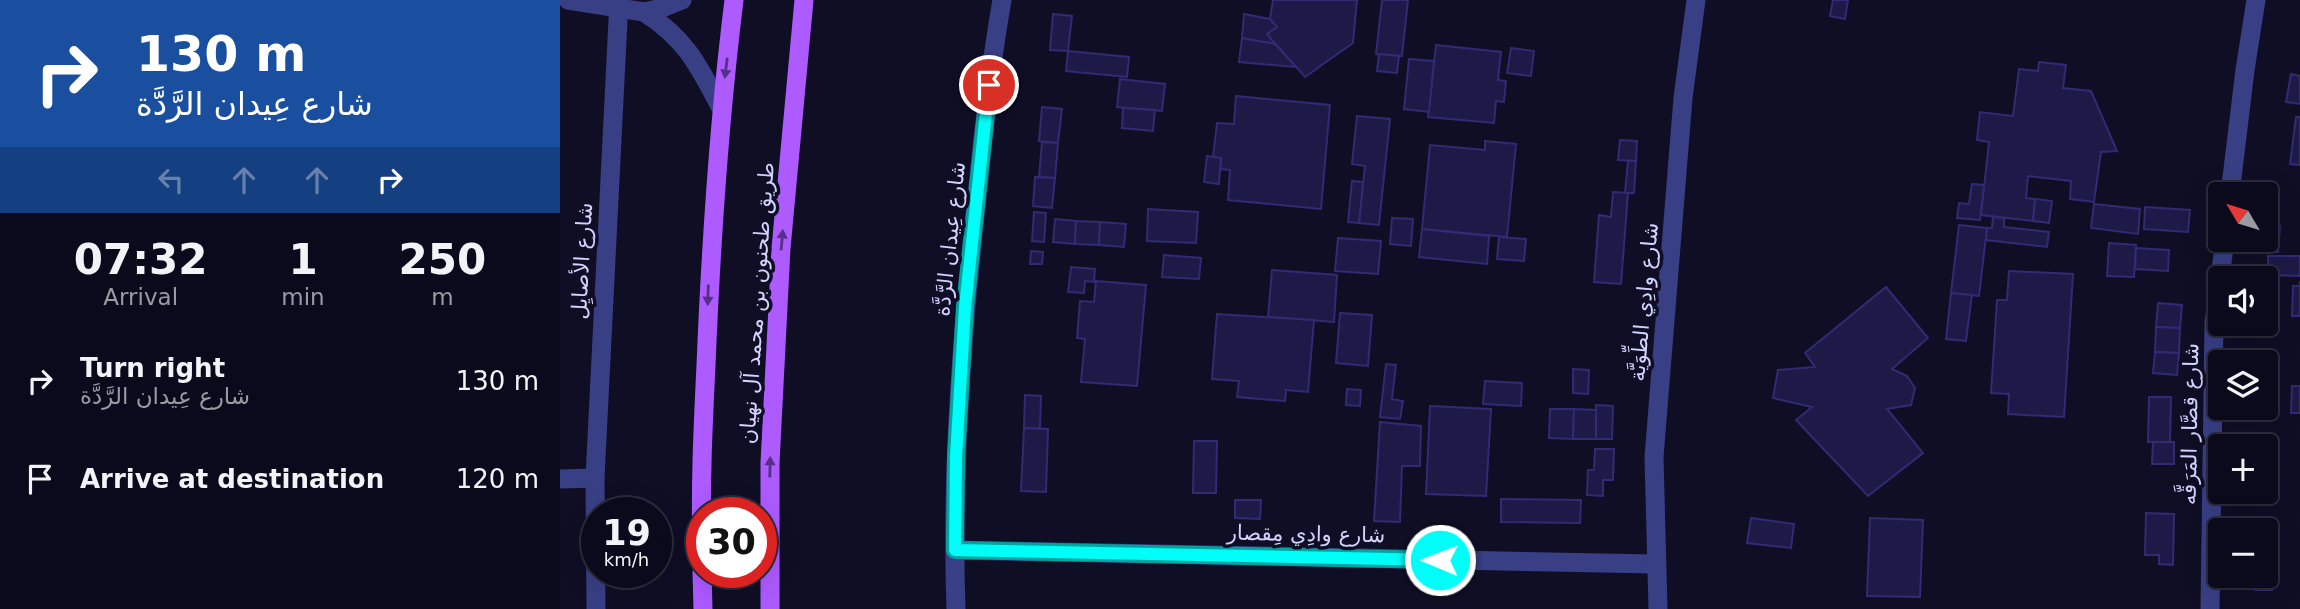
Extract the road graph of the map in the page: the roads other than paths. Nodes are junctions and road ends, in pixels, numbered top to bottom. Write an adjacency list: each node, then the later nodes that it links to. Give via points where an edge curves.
1 (568, 0): 8 (street)
2 (682, 0): 9 (street)
3 (734, 0): 10 (main road, one-way to 10)
4 (804, 0): 21 (main road, طريق طحنون بن محمد آل نهيان, one-way to 4, via 770,463 781,248)
5 (1002, 0): 16 (street, شارع عِيدان الرَّدَّة, via 965,307)
6 (1696, 0): 17 (street, شارع وادِي الطِّوَيَّة, via 1654,457)
7 (2256, 0): 11 (street)
8 (618, 4): 9 (street); 13 (street, شارع الأصايِل)
9 (644, 12): 10 (street, via 689,51)
10 (721, 108): 15 (main road, one-way to 15)
11 (2231, 182)
12 (2223, 252): 24 (street, شارع قصَّار المَرَقَّه, via 2214,323)
13 (595, 478): 14 (street); 19 (street, شارع الأصايِل)
14 (560, 479)
15 (701, 497)
16 (955, 550): 17 (street, شارع وادِي مِقصار); 22 (street, شارع عِيدان الرَّدَّة)
17 (1655, 564): 23 (street, شارع وادِي الطِّوَيَّة)
18 (702, 588): 20 (main road)
19 (596, 609)
20 (703, 609)
21 (770, 609)
22 (956, 609)
23 (1658, 609)
24 (2210, 609)

